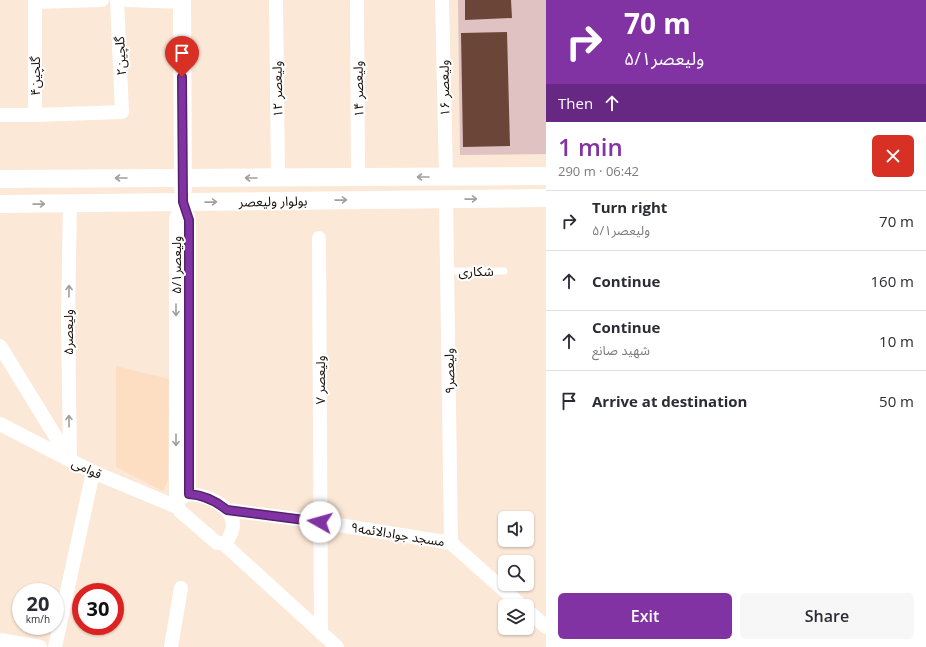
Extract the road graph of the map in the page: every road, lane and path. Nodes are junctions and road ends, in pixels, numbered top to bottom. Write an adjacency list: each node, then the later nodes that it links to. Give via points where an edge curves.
1 (102, 0): 7 (street)
2 (117, 0): 10 (street, گلچین۲, via 122,112)
3 (127, 0): 8 (street)
4 (276, 0): 15 (street, ولیعصر ۱۲)
5 (357, 0): 13 (street, ولیعصر ۱۴)
6 (442, 0): 11 (street, ولیعصر ۱۶)
7 (35, 1): 10 (street, گلچین۴)
8 (182, 1): 14 (street)
9 (0, 115): 10 (street, گلچین۴)
10 (35, 115)
11 (446, 176): 12 (street, بولوار ولیعصر); 13 (street, بولوار ولیعصر, one-way to 13); 18 (street)
12 (546, 176)
13 (358, 177): 15 (street, بولوار ولیعصر)
14 (183, 178): 15 (street, بولوار ولیعصر, one-way to 14); 16 (street, بولوار ولیعصر, one-way to 16); 19 (street)
15 (278, 178)
16 (0, 179)
17 (546, 198): 18 (street, بولوار ولیعصر, one-way to 17)
18 (446, 199): 19 (street, بولوار ولیعصر, one-way to 18); 23 (street, ولیعصر۹)
19 (183, 202): 20 (street, بولوار ولیعصر); 29 (street, ولیعصر۵/۱, via 189,220); 30 (street, ولیعصر۵/۱, one-way to 30, via 176,219)
20 (70, 203): 21 (street, بولوار ولیعصر, one-way to 20); 27 (street, ولیعصر۵, one-way to 20)
21 (0, 204)
22 (319, 238): 32 (street, ولیعصر ۷)
23 (447, 271): 24 (lane, شکاری); 34 (street, ولیعصر۹)
24 (504, 272)
25 (0, 346): 27 (street)
26 (0, 424): 27 (street, قوامی)
27 (70, 460): 28 (street, قوامی)
28 (93, 472): 30 (street, قوامی); 42 (street)
29 (189, 494): 30 (street, via 182,497); 31 (street, via 202,496)
30 (177, 505): 33 (street, via 217,543)
31 (227, 510): 32 (street, مسجد جوادالائمه۹); 33 (street, via 233,525 232,533)
32 (320, 522): 34 (street, مسجد جوادالائمه۹); 39 (street, ولیعصر ۷)
33 (223, 543): 39 (street)
34 (451, 543): 36 (street)
35 (180, 588): 43 (street)
36 (514, 599)
37 (534, 616): 38 (street)
38 (546, 627)
39 (321, 633): 44 (street)
40 (0, 640): 41 (street)
41 (40, 647)
42 (55, 647)
43 (171, 647)
44 (337, 647)

